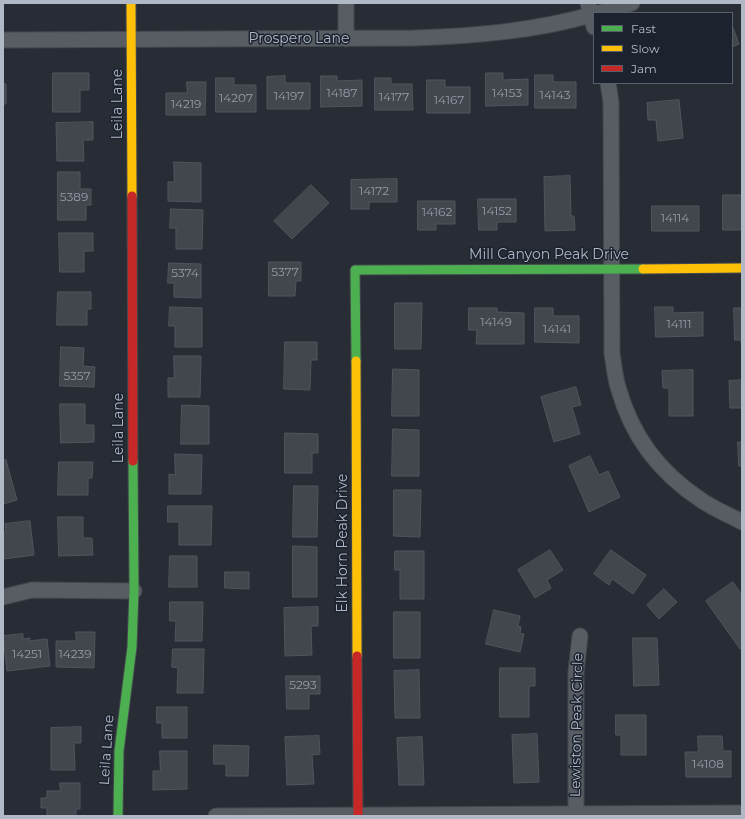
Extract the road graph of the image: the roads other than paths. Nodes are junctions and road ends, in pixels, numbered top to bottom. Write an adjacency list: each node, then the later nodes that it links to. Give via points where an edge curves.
1 (131, 3): 7 (street, Leila Lane)
2 (346, 3): 6 (street)
3 (632, 3): 4 (street, Prospero Lane)
4 (600, 12)
5 (593, 14): 6 (street, Prospero Lane, via 488,34 454,37)
6 (346, 38): 7 (street, Prospero Lane)
7 (132, 39): 8 (street, Prospero Lane); 14 (street, Leila Lane)
8 (3, 40)
9 (608, 84): 11 (street, via 611,102)
10 (742, 268): 11 (street, Mill Canyon Peak Drive)
11 (612, 269): 12 (street, Mill Canyon Peak Drive); 13 (street, via 612,354 617,386 628,418 640,441 677,483 702,501)
12 (355, 270): 22 (street, Elk Horn Peak Drive)
13 (742, 522)
14 (134, 591): 15 (street, via 32,590); 20 (street, Leila Lane, via 132,647 119,751)
15 (3, 597)
16 (580, 636): 18 (street, Lewiston Peak Circle, via 576,672)
17 (742, 813): 19 (street)
18 (576, 814): 19 (street); 22 (street)
19 (685, 815)
20 (118, 816)
21 (216, 816): 22 (street)
22 (358, 816)

